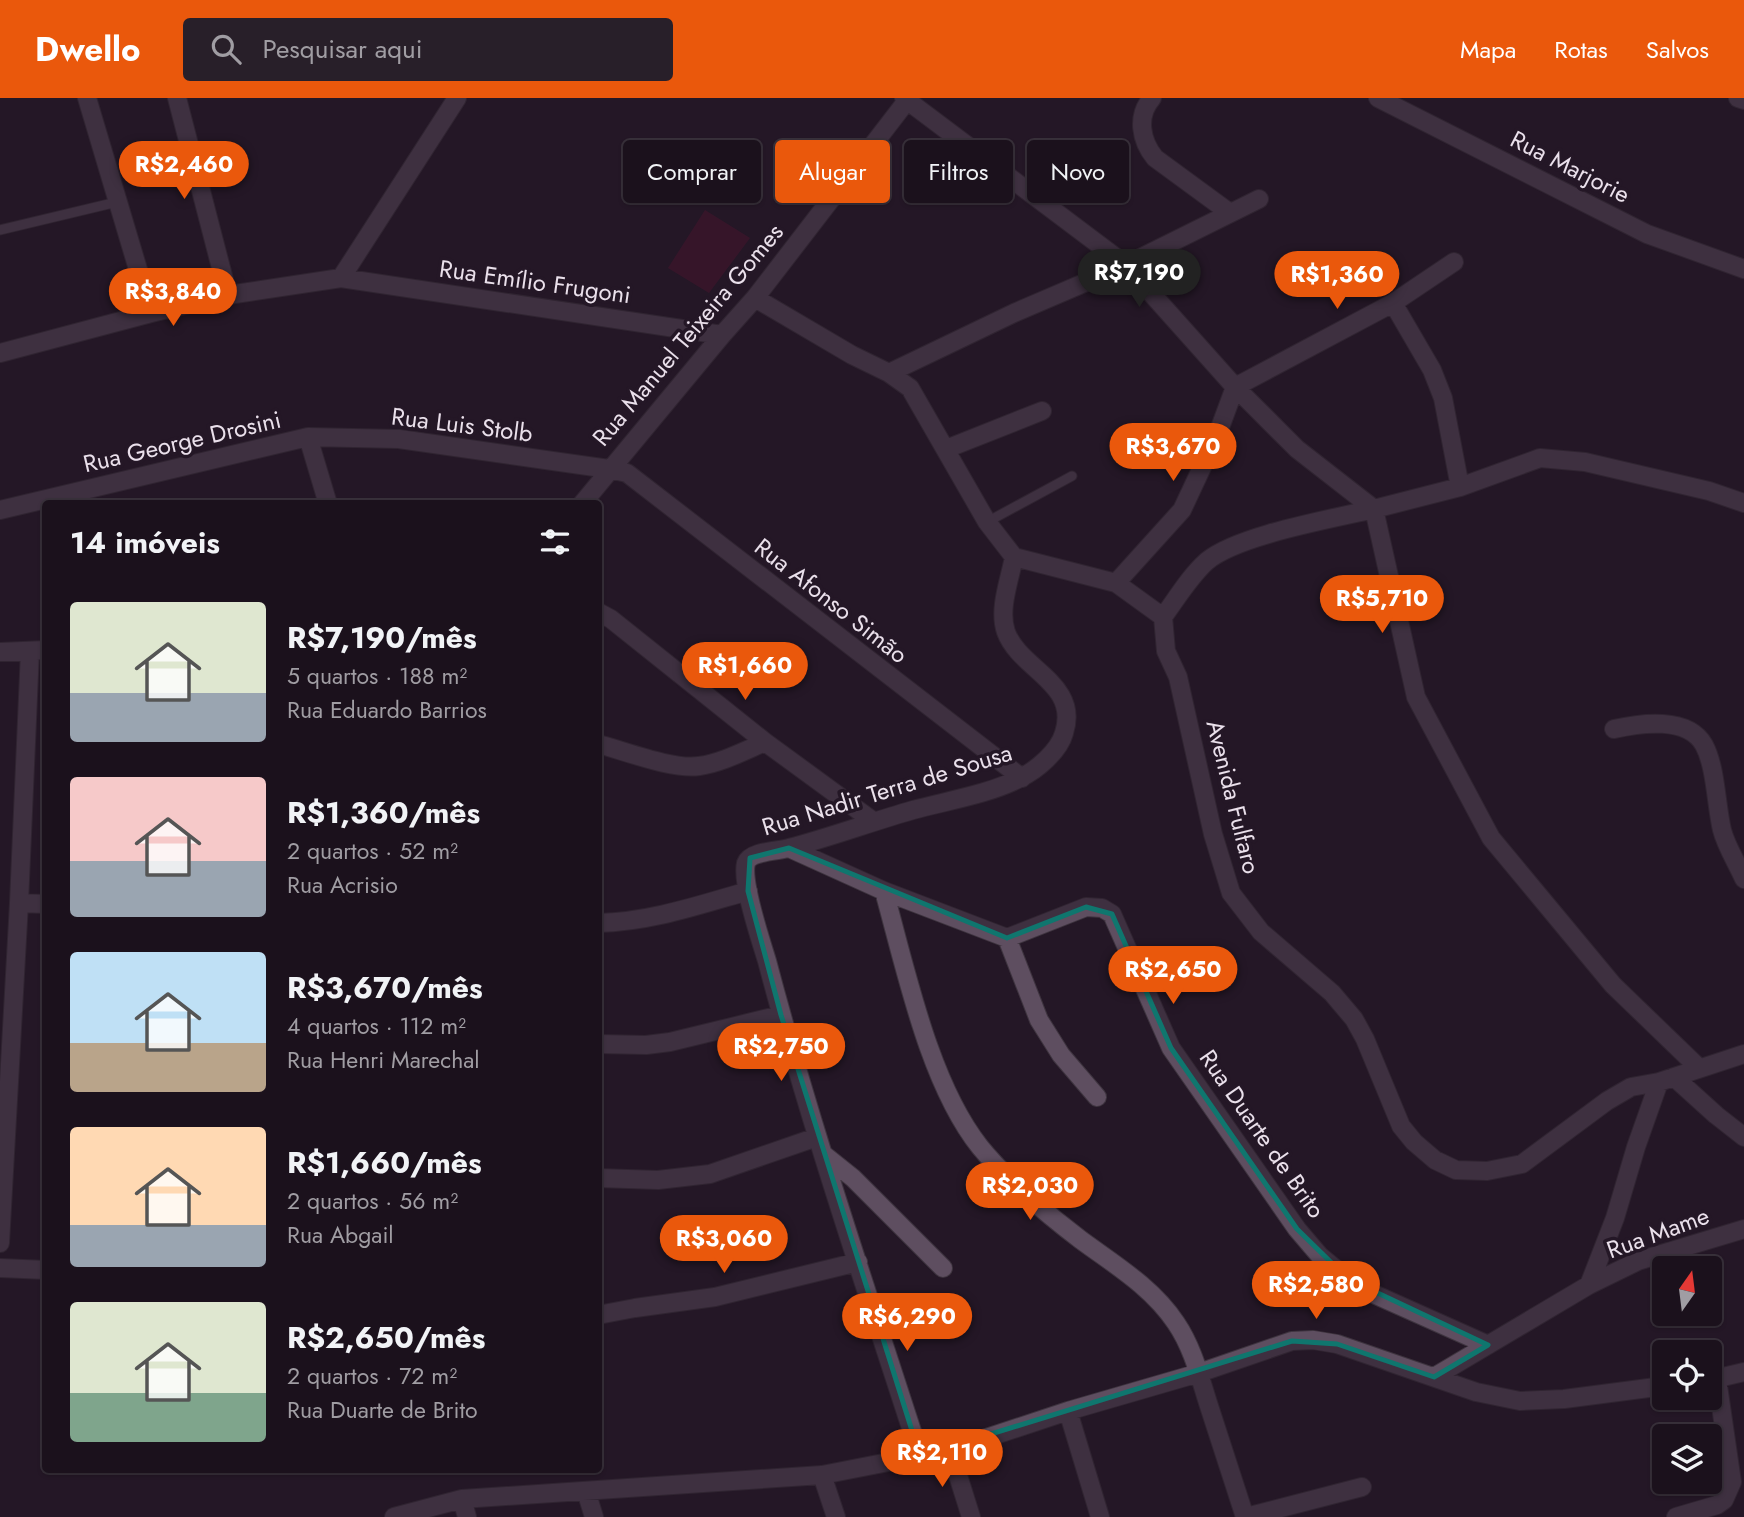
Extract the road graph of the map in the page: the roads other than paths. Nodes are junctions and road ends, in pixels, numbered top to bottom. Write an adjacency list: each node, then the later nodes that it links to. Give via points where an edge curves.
1 (87, 98): 10 (street)
2 (177, 98): 17 (street)
3 (457, 98): 16 (street)
4 (1152, 98): 11 (street, via 1143,113 1147,148)
5 (1378, 98): 15 (street, Rua Marjorie, via 1647,234)
6 (1738, 98): 8 (street)
7 (907, 99): 14 (street); 18 (street, Rua Manuel Teixeira Gomes)
8 (1744, 100)
9 (1259, 199): 11 (street)
10 (117, 202): 12 (lane); 20 (street)
11 (1230, 213): 14 (street)
12 (0, 230)
13 (1454, 262): 19 (street)
14 (1126, 265): 23 (street); 24 (street)
15 (1744, 269)
16 (341, 278): 17 (street, Rua Emílio Frugoni); 21 (street, Rua Emílio Frugoni)
17 (228, 295): 20 (street, Rua Emílio Frugoni)
18 (755, 299): 21 (street, Rua Manuel Teixeira Gomes); 23 (street)
19 (1393, 303): 24 (street); 30 (street, via 1443,398)
20 (151, 313): 22 (street, Rua Emílio Frugoni)
21 (722, 335): 28 (street, Rua Manuel Teixeira Gomes)
22 (0, 353)
23 (889, 373): 27 (street, via 910,388)
24 (1236, 387): 36 (street, via 1297,449); 40 (street, via 1182,510)
25 (1042, 411): 27 (street)
26 (308, 437): 28 (street, Rua Luis Stolb, via 399,439); 32 (street, Rua George Drosini); 33 (street, Rua George Drosini)
27 (946, 449): 38 (street)
28 (609, 469): 34 (street, Rua Manuel Teixeira Gomes); 48 (street, Rua Afonso Simão, via 626,473)
29 (1072, 476): 38 (lane)
30 (1460, 486): 35 (street, via 1540,458 1559,458); 36 (street)
31 (42, 500): 37 (street, Rua George Drosini)
32 (42, 500)
33 (327, 500)
34 (585, 500)
35 (1744, 503)
36 (1374, 509): 42 (street, via 1227,550 1208,561); 61 (street, via 1416,697 1491,838 1613,985)
37 (0, 510)
38 (987, 522): 39 (street)
39 (1014, 557): 40 (street); 48 (street, Rua Nadir Terra de Sousa, via 1003,612 1006,632 1059,692 1068,718 1056,749)
40 (1116, 583): 42 (street)
41 (602, 615): 46 (street)
42 (1163, 617): 62 (street, Avenida Fulfaro, via 1167,651 1178,677 1231,893 1261,932 1332,993 1354,1019 1401,1126 1414,1142 1456,1170 1487,1171 1522,1164 1631,1087)
43 (38, 650): 44 (street); 54 (street)
44 (0, 652)
45 (1614, 729): 51 (street, via 1676,726 1704,744 1723,833)
46 (765, 743): 47 (street, via 695,767); 49 (street)
47 (602, 745)
48 (1022, 778): 49 (street, Rua Nadir Terra de Sousa)
49 (873, 821): 50 (street, Rua Nadir Terra de Sousa)
50 (789, 848): 52 (street, Rua Nadir Terra de Sousa, via 750,858 746,863); 53 (street)
51 (1744, 879)
52 (748, 891): 56 (street, via 627,923); 58 (street)
53 (884, 891): 57 (street); 77 (street, via 939,1073 961,1119 1008,1177 1156,1299 1176,1323)
54 (19, 903): 55 (street); 68 (street)
55 (42, 904)
56 (602, 923)
57 (1007, 937): 63 (street, via 1039,1020); 75 (street, Rua Duarte de Brito, via 1086,907 1112,914 1171,1048 1312,1247 1348,1279 1376,1295)
58 (781, 1015): 59 (street, via 670,1042); 65 (street)
59 (602, 1044)
60 (1744, 1054): 61 (street, Avenida Fulfaro)
61 (1699, 1068): 62 (street, Avenida Fulfaro)
62 (1667, 1080): 64 (street); 73 (street, via 1636,1147)
63 (1097, 1097)
64 (1744, 1136)
65 (820, 1145): 66 (street, via 710,1174 658,1180); 69 (street); 71 (street)
66 (602, 1178)
67 (1744, 1229): 73 (street, Rua Mame, via 1638,1261)
68 (0, 1243)
69 (858, 1262): 74 (street, via 715,1297); 84 (street)
70 (0, 1268): 72 (street)
71 (943, 1268)
72 (42, 1270)
73 (1589, 1285): 75 (street)
74 (602, 1314)
75 (1488, 1345): 78 (street)
76 (1744, 1372): 79 (street)
77 (1199, 1373): 78 (street, via 1292,1341 1313,1340); 82 (street); 95 (street)
78 (1434, 1377): 80 (street, via 1520,1401)
79 (1722, 1377)
80 (1652, 1388)
81 (1719, 1410): 96 (street, via 1732,1482 1717,1505)
82 (1068, 1411): 83 (street); 94 (street)
83 (950, 1450): 84 (street); 93 (street)
84 (920, 1456): 85 (street)
85 (822, 1475): 87 (street); 92 (street)
86 (1362, 1487): 95 (street)
87 (586, 1491): 88 (street); 91 (street)
88 (462, 1499): 89 (street); 90 (street)
89 (394, 1517)
90 (467, 1517)
91 (594, 1517)
92 (836, 1517)
93 (971, 1517)
94 (1100, 1517)
95 (1245, 1517)
96 (1676, 1517)

